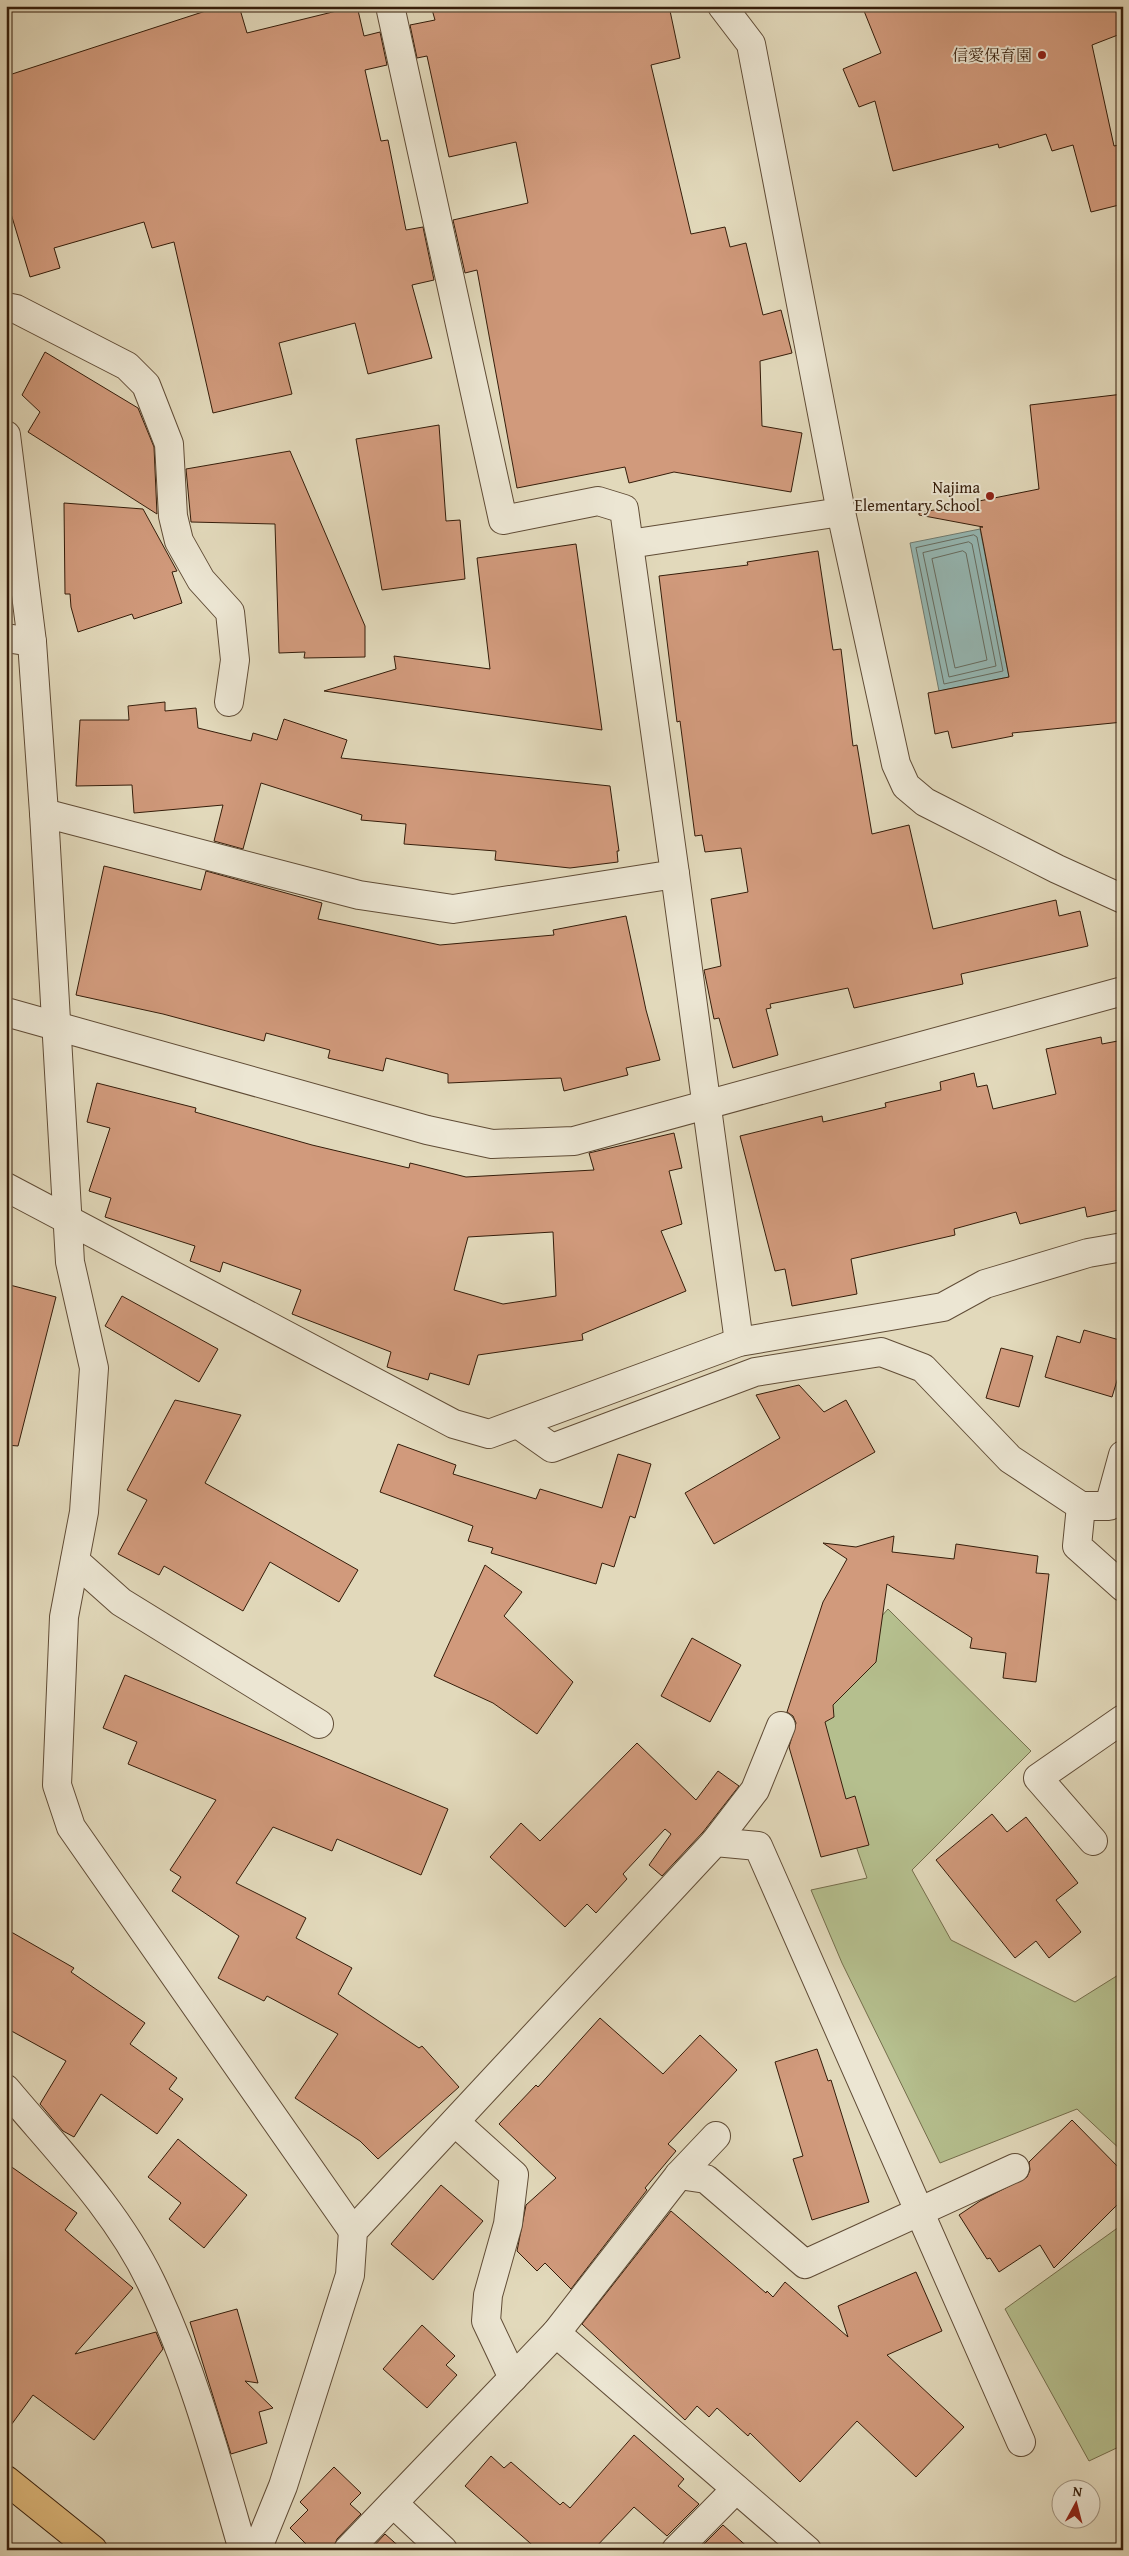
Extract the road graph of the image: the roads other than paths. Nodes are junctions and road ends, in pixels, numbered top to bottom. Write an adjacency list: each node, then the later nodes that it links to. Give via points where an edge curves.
1 (390, 6): 6 (street, via 503,520 598,501 624,509)
2 (722, 6): 5 (street, via 751,44)
3 (6, 306): 8 (street, via 127,366 146,384 169,444 173,516 179,541 201,580 230,612 234,660)
4 (6, 435): 7 (street)
5 (841, 512): 6 (street); 11 (street, via 896,764 906,786 925,802)
6 (629, 544): 10 (street)
7 (19, 640): 9 (street)
8 (229, 702)
9 (44, 812): 10 (street, via 359,895 453,909); 14 (street)
10 (675, 874): 15 (street)
11 (1123, 899)
12 (1123, 991): 15 (street)
13 (6, 1012): 14 (street)
14 (56, 1028): 15 (street, via 427,1130 492,1144 574,1141); 17 (street)
15 (705, 1105): 19 (street)
16 (6, 1187): 17 (street)
17 (69, 1222): 20 (street, via 454,1424 489,1434); 24 (street, via 70,1262 94,1368 84,1512)
18 (1123, 1247): 19 (street, via 1088,1253 985,1284 944,1307)
19 (739, 1342): 20 (street)
20 (518, 1424): 22 (street, via 552,1448 755,1372 881,1352 923,1368 1010,1459)
21 (1123, 1455): 23 (street)
22 (1081, 1506): 23 (street); 25 (street, via 1078,1546)
23 (1116, 1507)
24 (75, 1561): 27 (street, via 121,1602); 37 (street, via 64,1617 57,1785 71,1827)
25 (1123, 1586)
26 (1123, 1719): 29 (street, via 1038,1778)
27 (319, 1724)
28 (781, 1726): 30 (street, via 755,1790)
29 (1093, 1841)
30 (715, 1842): 32 (street); 36 (street, via 758,1846)
31 (6, 2089): 45 (street, via 107,2209 151,2280 206,2425)
32 (455, 2122): 37 (street); 39 (street, via 514,2175 508,2224 488,2295 486,2321)
33 (716, 2136): 35 (street)
34 (1015, 2168): 36 (street)
35 (679, 2175): 36 (street, via 706,2179 805,2264); 38 (street)
36 (920, 2212): 40 (street)
37 (353, 2231): 46 (street, via 350,2276 283,2486)
38 (556, 2333): 39 (street); 42 (street)
39 (513, 2378): 43 (street)
40 (1021, 2442)
41 (6, 2480): 44 (main road)
42 (736, 2489): 49 (street); 50 (street)
43 (393, 2504): 47 (street); 48 (street)
44 (93, 2550)
45 (244, 2550)
46 (257, 2550)
47 (348, 2550)
48 (443, 2550)
49 (676, 2550)
50 (807, 2550)

